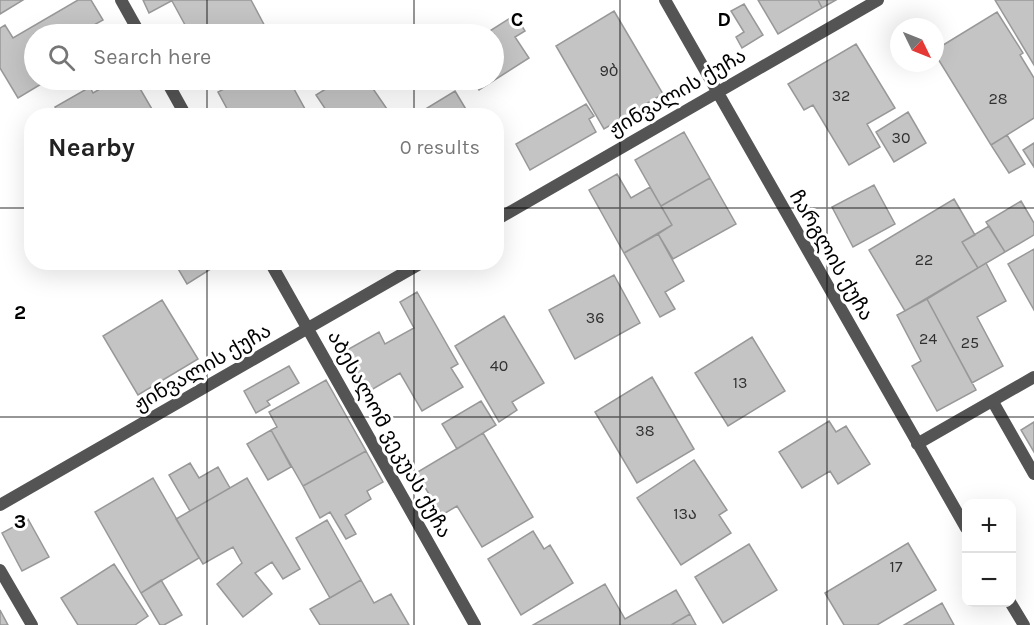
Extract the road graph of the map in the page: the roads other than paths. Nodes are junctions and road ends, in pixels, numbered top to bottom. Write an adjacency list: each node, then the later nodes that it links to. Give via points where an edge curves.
1 (120, 0): 4 (street)
2 (665, 0): 6 (street, ჩარგლის ქუჩა)
3 (878, 0): 6 (street, ჟინვალის ქუჩა)
4 (134, 24)
5 (172, 90): 7 (street)
6 (717, 92): 8 (street, ჟინვალის ქუჩა); 14 (street, ჩარგლის ქუჩა)
7 (182, 108)
8 (504, 215)
9 (275, 270): 11 (street, აბესალომ ვეკუას ქუჩა)
10 (409, 270): 11 (street, ჟინვალის ქუჩა)
11 (308, 329): 16 (street, ჟინვალის ქუჩა); 21 (street, აბესალომ ვეკუას ქუჩა)
12 (1034, 377): 13 (street)
13 (993, 402): 14 (street); 15 (street)
14 (917, 444): 17 (street, ჩარგლის ქუჩა)
15 (1034, 474)
16 (0, 505)
17 (962, 521)
18 (0, 570): 20 (street)
19 (1013, 607): 22 (street)
20 (32, 625)
21 (475, 625)
22 (1024, 625)

